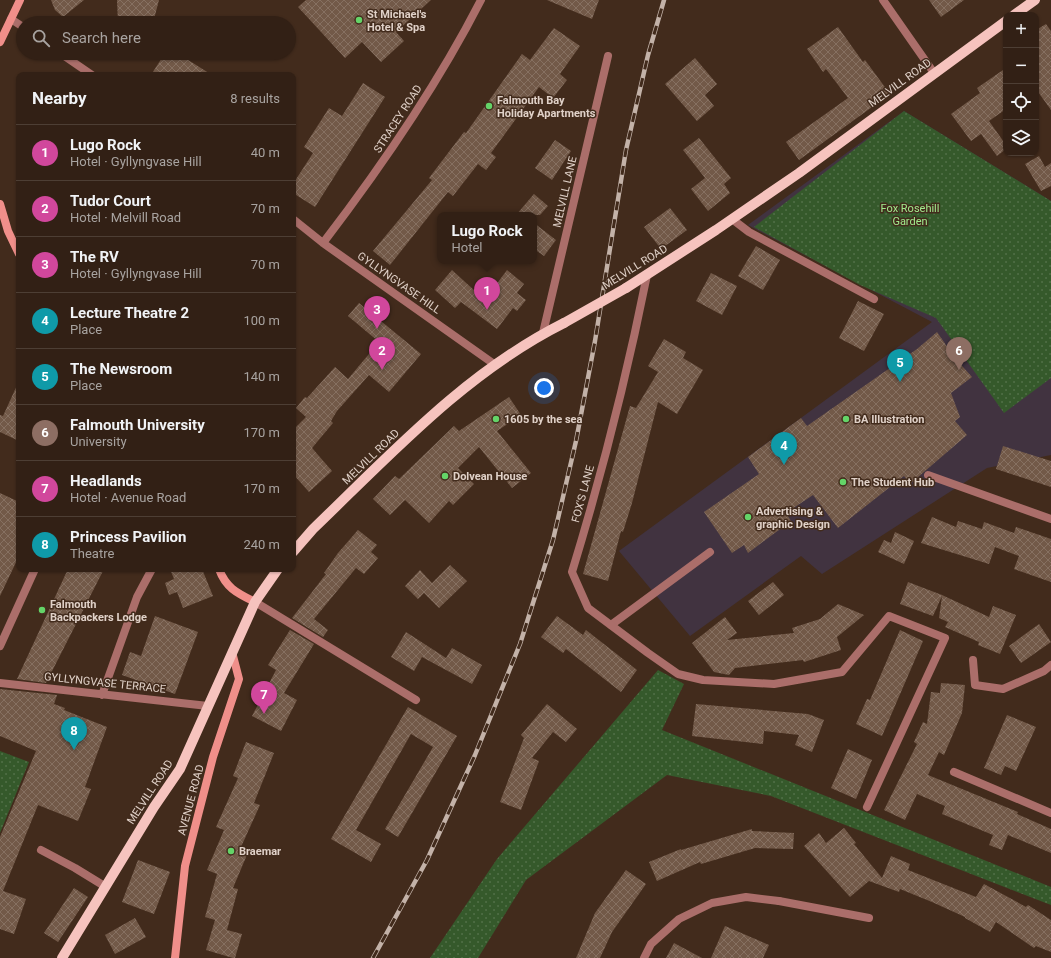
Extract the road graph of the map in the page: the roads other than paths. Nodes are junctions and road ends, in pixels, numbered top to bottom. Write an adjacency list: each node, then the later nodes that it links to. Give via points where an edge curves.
1 (20, 0): 6 (street)
2 (481, 0): 17 (street, STRACEY ROAD, via 446,63 375,175)
3 (883, 0): 13 (street)
4 (1035, 0): 5 (main road)
5 (1018, 12)
6 (11, 19): 7 (street); 9 (street)
7 (16, 22)
8 (1003, 23): 13 (main road, MELVILL ROAD)
9 (0, 42)
10 (608, 56): 21 (street, MELVILL LANE)
11 (70, 60): 12 (street)
12 (88, 72)
13 (934, 73): 15 (main road, MELVILL ROAD)
14 (0, 204): 18 (street)
15 (732, 219): 19 (main road, MELVILL ROAD); 20 (street, via 749,232)
16 (296, 221): 17 (street, GYLLYNGVASE HILL)
17 (323, 243): 22 (street, GYLLYNGVASE HILL)
18 (16, 248)
19 (647, 274): 21 (main road, MELVILL ROAD, bridge); 32 (street, FOX'S LANE, via 594,498 572,572 588,608)
20 (874, 299)
21 (543, 334): 22 (main road, MELVILL ROAD)
22 (494, 364): 25 (main road, MELVILL ROAD, via 407,438)
23 (928, 475): 24 (street)
24 (1051, 519)
25 (296, 549)
26 (710, 552): 32 (street)
27 (34, 572): 33 (street)
28 (150, 572): 38 (street, via 137,597)
29 (220, 572): 31 (street, via 223,581 233,590)
30 (276, 572): 31 (main road, MELVILL ROAD)
31 (255, 602): 34 (main road, MELVILL ROAD); 39 (street)
32 (611, 625): 42 (street, FOX'S LANE, via 678,674 703,680 774,684 842,672 889,616 945,638)
33 (0, 646)
34 (232, 652): 40 (main road, MELVILL ROAD); 48 (street, AVENUE ROAD, via 239,679 213,757 185,866)
35 (973, 660): 36 (street, via 975,685 1003,688 1044,671)
36 (1051, 665)
37 (0, 683): 38 (street, GYLLYNGVASE TERRACE)
38 (102, 695): 40 (street, GYLLYNGVASE TERRACE)
39 (416, 700)
40 (208, 706): 45 (main road, MELVILL ROAD, via 180,769)
41 (954, 772): 43 (street)
42 (867, 807)
43 (1051, 813)
44 (41, 850): 45 (street)
45 (106, 887): 47 (main road, MELVILL ROAD)
46 (869, 918): 49 (street, via 746,897 712,903 679,919 651,944)
47 (62, 958)
48 (176, 958)
49 (644, 958)

